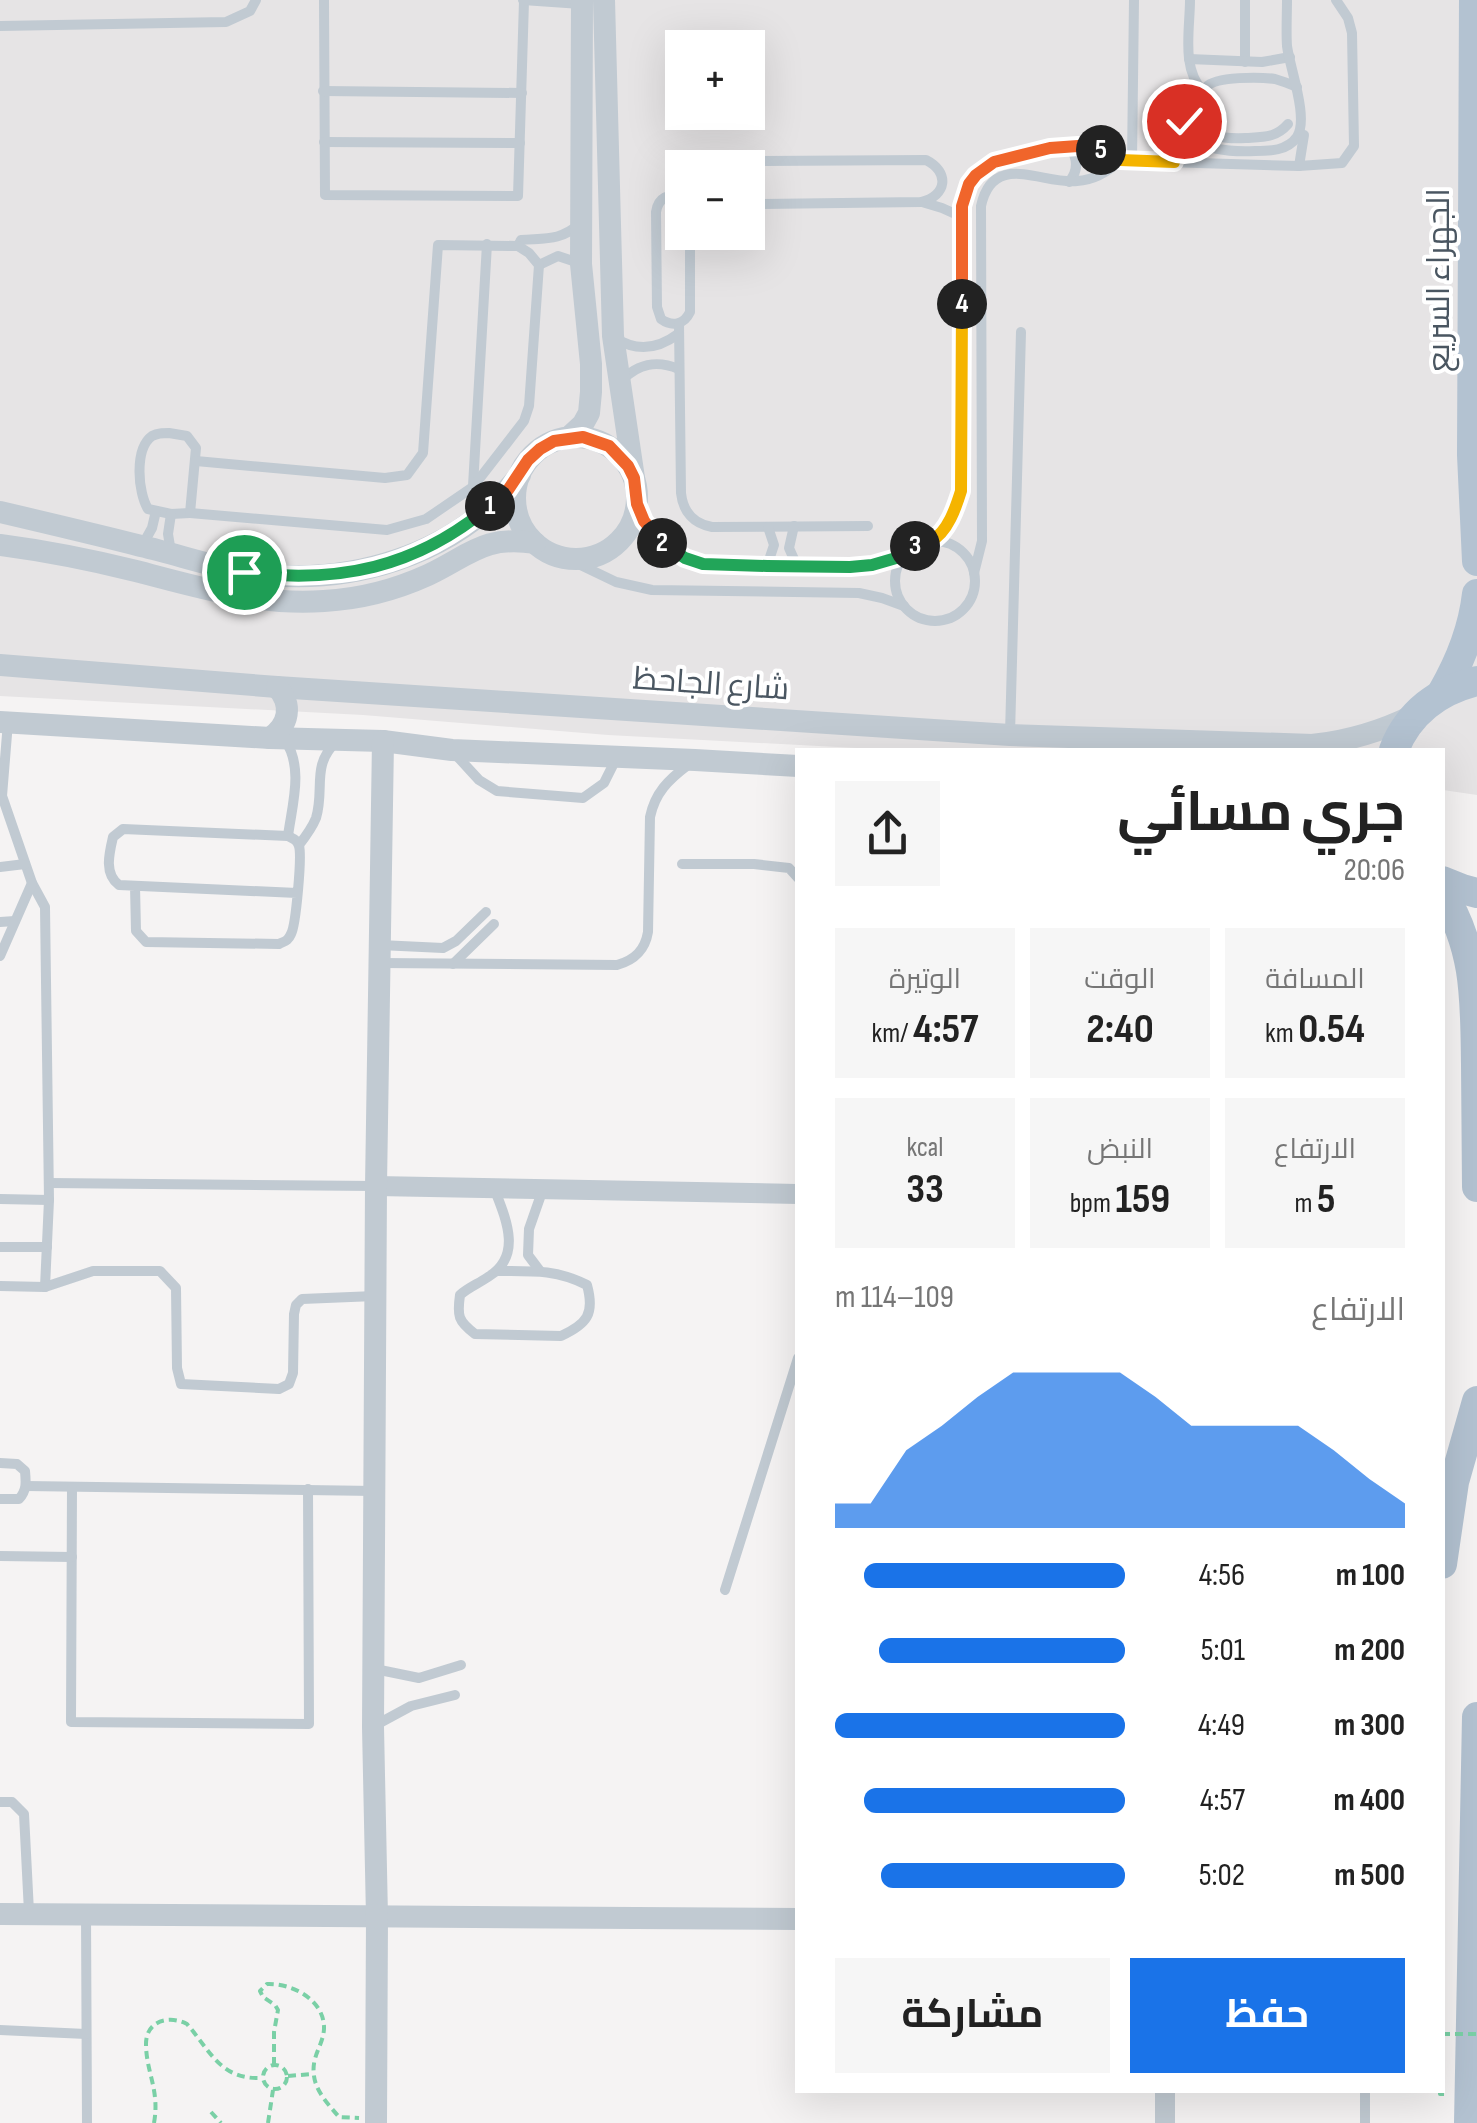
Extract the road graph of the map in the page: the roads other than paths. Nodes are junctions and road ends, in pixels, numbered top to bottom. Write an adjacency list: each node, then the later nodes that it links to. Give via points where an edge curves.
1 (256, 0): 11 (lane, via 250,11 226,22)
2 (324, 0): 16 (lane)
3 (1134, 0): 27 (lane)
4 (1190, 0): 13 (lane)
5 (1245, 0): 14 (lane)
6 (1288, 0): 12 (lane)
7 (1336, 0): 29 (lane, via 1351,26 1354,146 1342,163)
8 (1474, 0): 66 (main road, الجهراء السريع)
9 (524, 1): 10 (lane); 19 (lane)
10 (590, 1): 35 (street); 43 (street)
11 (0, 26)
12 (1290, 57): 14 (lane); 15 (lane)
13 (1190, 59): 14 (lane); 17 (lane)
14 (1245, 62)
15 (1297, 87): 17 (lane, via 1252,78 1219,80); 21 (lane, via 1299,134 1281,149 1228,152)
16 (323, 91): 19 (lane); 23 (lane)
17 (1203, 91): 20 (lane, via 1203,121 1221,138 1270,137)
18 (1185, 92): 21 (lane)
19 (522, 93): 24 (lane)
20 (1288, 124)
21 (1182, 133): 28 (lane)
22 (1304, 135): 29 (lane)
23 (324, 142): 24 (lane); 24 (lane, via 325,195 518,196)
24 (520, 143)
25 (1068, 146): 27 (lane, via 1096,148); 30 (lane, via 1077,164); 34 (lane, via 984,167 969,184)
26 (765, 161): 32 (lane, via 926,160 938,167 942,186)
27 (1126, 161): 28 (lane); 30 (lane, via 1097,177)
28 (1174, 162): 29 (lane)
29 (1299, 166)
30 (1068, 182): 69 (lane, via 1006,175 988,186 981,206 982,541)
31 (665, 197): 41 (lane, via 656,212 656,307)
32 (921, 202): 33 (lane); 34 (lane)
33 (765, 204)
34 (962, 217): 59 (lane, via 962,479 954,513)
35 (581, 224): 37 (lane, via 565,236 521,240); 40 (street)
36 (487, 244): 37 (lane); 47 (lane, via 438,245 422,454 406,475); 50 (lane)
37 (518, 246): 39 (lane)
38 (690, 250): 41 (lane, via 691,307)
39 (538, 264): 40 (lane, via 558,256); 50 (lane, via 530,406)
40 (581, 264): 46 (street, via 591,392 584,424)
41 (678, 329): 43 (lane, via 646,348); 44 (lane)
42 (1021, 332): 78 (lane)
43 (613, 336): 45 (street)
44 (679, 369): 45 (lane, via 646,364); 56 (lane, via 685,510 704,526)
45 (619, 385): 49 (street)
46 (569, 437): 48 (street, via 540,449); 49 (street, via 609,446)
47 (196, 461): 52 (lane, via 187,436 156,434 148,440 139,488 148,509); 54 (lane)
48 (520, 474): 60 (street, via 518,518); 63 (street, via 463,528 373,568 270,575)
49 (634, 478): 51 (street)
50 (473, 487): 54 (lane, via 426,519 387,530)
51 (637, 504): 65 (street, via 613,546); 67 (lane, via 655,536 685,558)
52 (156, 511): 55 (lane); 62 (lane)
53 (0, 512): 62 (street)
54 (190, 512): 55 (lane)
55 (171, 514): 63 (lane)
56 (768, 526): 57 (lane); 67 (lane, via 774,545)
57 (794, 526): 58 (lane); 68 (lane, via 789,548)
58 (868, 526)
59 (932, 541): 64 (lane); 69 (lane, via 954,545)
60 (535, 543): 61 (street, via 489,543 380,592 298,602 241,597); 65 (street)
61 (0, 546)
62 (142, 546): 63 (street)
63 (171, 553)
64 (903, 556): 68 (lane, via 862,566); 71 (lane, via 895,586)
65 (566, 558): 71 (lane, via 616,582 652,590 848,593)
66 (1477, 561)
67 (767, 566): 68 (lane)
68 (797, 566)
69 (974, 573): 71 (lane, via 972,596 957,614 934,621)
70 (1477, 594): 75 (main road, via 1466,644)
71 (904, 606)
72 (0, 665): 74 (street, شارع الجاحظ)
73 (1477, 681): 75 (main road)
74 (278, 687): 78 (street, شارع الجاحظ); 79 (street, via 288,714)
75 (1442, 693): 76 (main road)
76 (1414, 716): 78 (street, شارع الجاحظ, via 1361,737 1312,745); 82 (main road)
77 (4, 722): 79 (street); 89 (lane, via 2,796)
78 (1010, 735)
79 (277, 738): 80 (street); 87 (lane, via 292,750 296,772)
80 (338, 740): 81 (street); 88 (lane, via 325,752 317,814)
81 (383, 741): 83 (street); 103 (street)
82 (1395, 748)
83 (452, 750): 84 (street); 84 (lane, via 497,791 583,798 604,783)
84 (617, 757): 85 (street)
85 (695, 760): 86 (street); 105 (lane, via 652,806 648,932 635,958 617,965)
86 (795, 766)
87 (288, 836): 88 (lane); 95 (lane, via 123,828 112,841 110,875 119,885)
88 (298, 845): 96 (lane)
89 (25, 864): 91 (lane); 94 (lane)
90 (682, 864): 92 (lane, via 754,864)
91 (0, 867)
92 (795, 875)
93 (1445, 882): 97 (main road)
94 (32, 883): 100 (lane); 106 (lane, via 45,907)
95 (136, 886): 96 (lane); 96 (lane, via 136,931 150,943 284,942 292,932)
96 (297, 893)
97 (1477, 893)
98 (1445, 898): 109 (main road, via 1471,961)
99 (486, 912): 103 (lane, via 442,948)
100 (15, 921): 101 (lane); 104 (lane)
101 (0, 922)
102 (494, 924): 105 (lane)
103 (379, 954): 105 (lane); 107 (street)
104 (0, 956)
105 (452, 964)
106 (49, 1184): 107 (lane); 113 (lane)
107 (376, 1186): 108 (street); 120 (street)
108 (494, 1188): 110 (street); 116 (lane, via 510,1242)
109 (1477, 1188)
110 (543, 1189): 111 (street); 117 (lane, via 528,1255)
111 (795, 1194)
112 (0, 1200): 113 (lane)
113 (49, 1200): 115 (lane)
114 (0, 1247): 115 (lane)
115 (47, 1248): 119 (lane)
116 (496, 1271): 117 (lane); 117 (lane, via 460,1295 457,1314 464,1326 475,1334 561,1336 587,1320 586,1285)
117 (540, 1271)
118 (0, 1286): 119 (lane)
119 (45, 1287): 120 (lane, via 94,1271 160,1270 176,1288 181,1384 280,1388 293,1373 294,1314 302,1299)
120 (376, 1296): 127 (street)
121 (795, 1368): 132 (lane)
122 (1477, 1402): 129 (main road)
123 (0, 1463): 124 (lane, via 25,1470)
124 (26, 1486): 125 (lane); 128 (lane, via 19,1499)
125 (72, 1488): 126 (lane); 131 (lane)
126 (308, 1489): 127 (lane); 131 (lane, via 309,1724 71,1722)
127 (375, 1490): 134 (street)
128 (0, 1499)
129 (1445, 1544)
130 (0, 1556): 131 (lane)
131 (72, 1557)
132 (725, 1590)
133 (461, 1665): 134 (lane, via 419,1678)
134 (374, 1668): 137 (street)
135 (455, 1694): 137 (lane)
136 (1477, 1717): 152 (main road)
137 (373, 1726): 142 (street)
138 (0, 1802): 139 (lane, via 12,1802 24,1814)
139 (28, 1913): 140 (street); 141 (street)
140 (86, 1913): 142 (street); 145 (lane)
141 (0, 1914)
142 (378, 1917): 143 (street); 149 (street)
143 (795, 1920)
144 (0, 2030): 145 (lane)
145 (86, 2034): 148 (lane)
146 (1165, 2093): 150 (street)
147 (1365, 2093): 151 (lane)
148 (87, 2123)
149 (376, 2123)
150 (1165, 2123)
151 (1365, 2123)
152 (1469, 2123)

